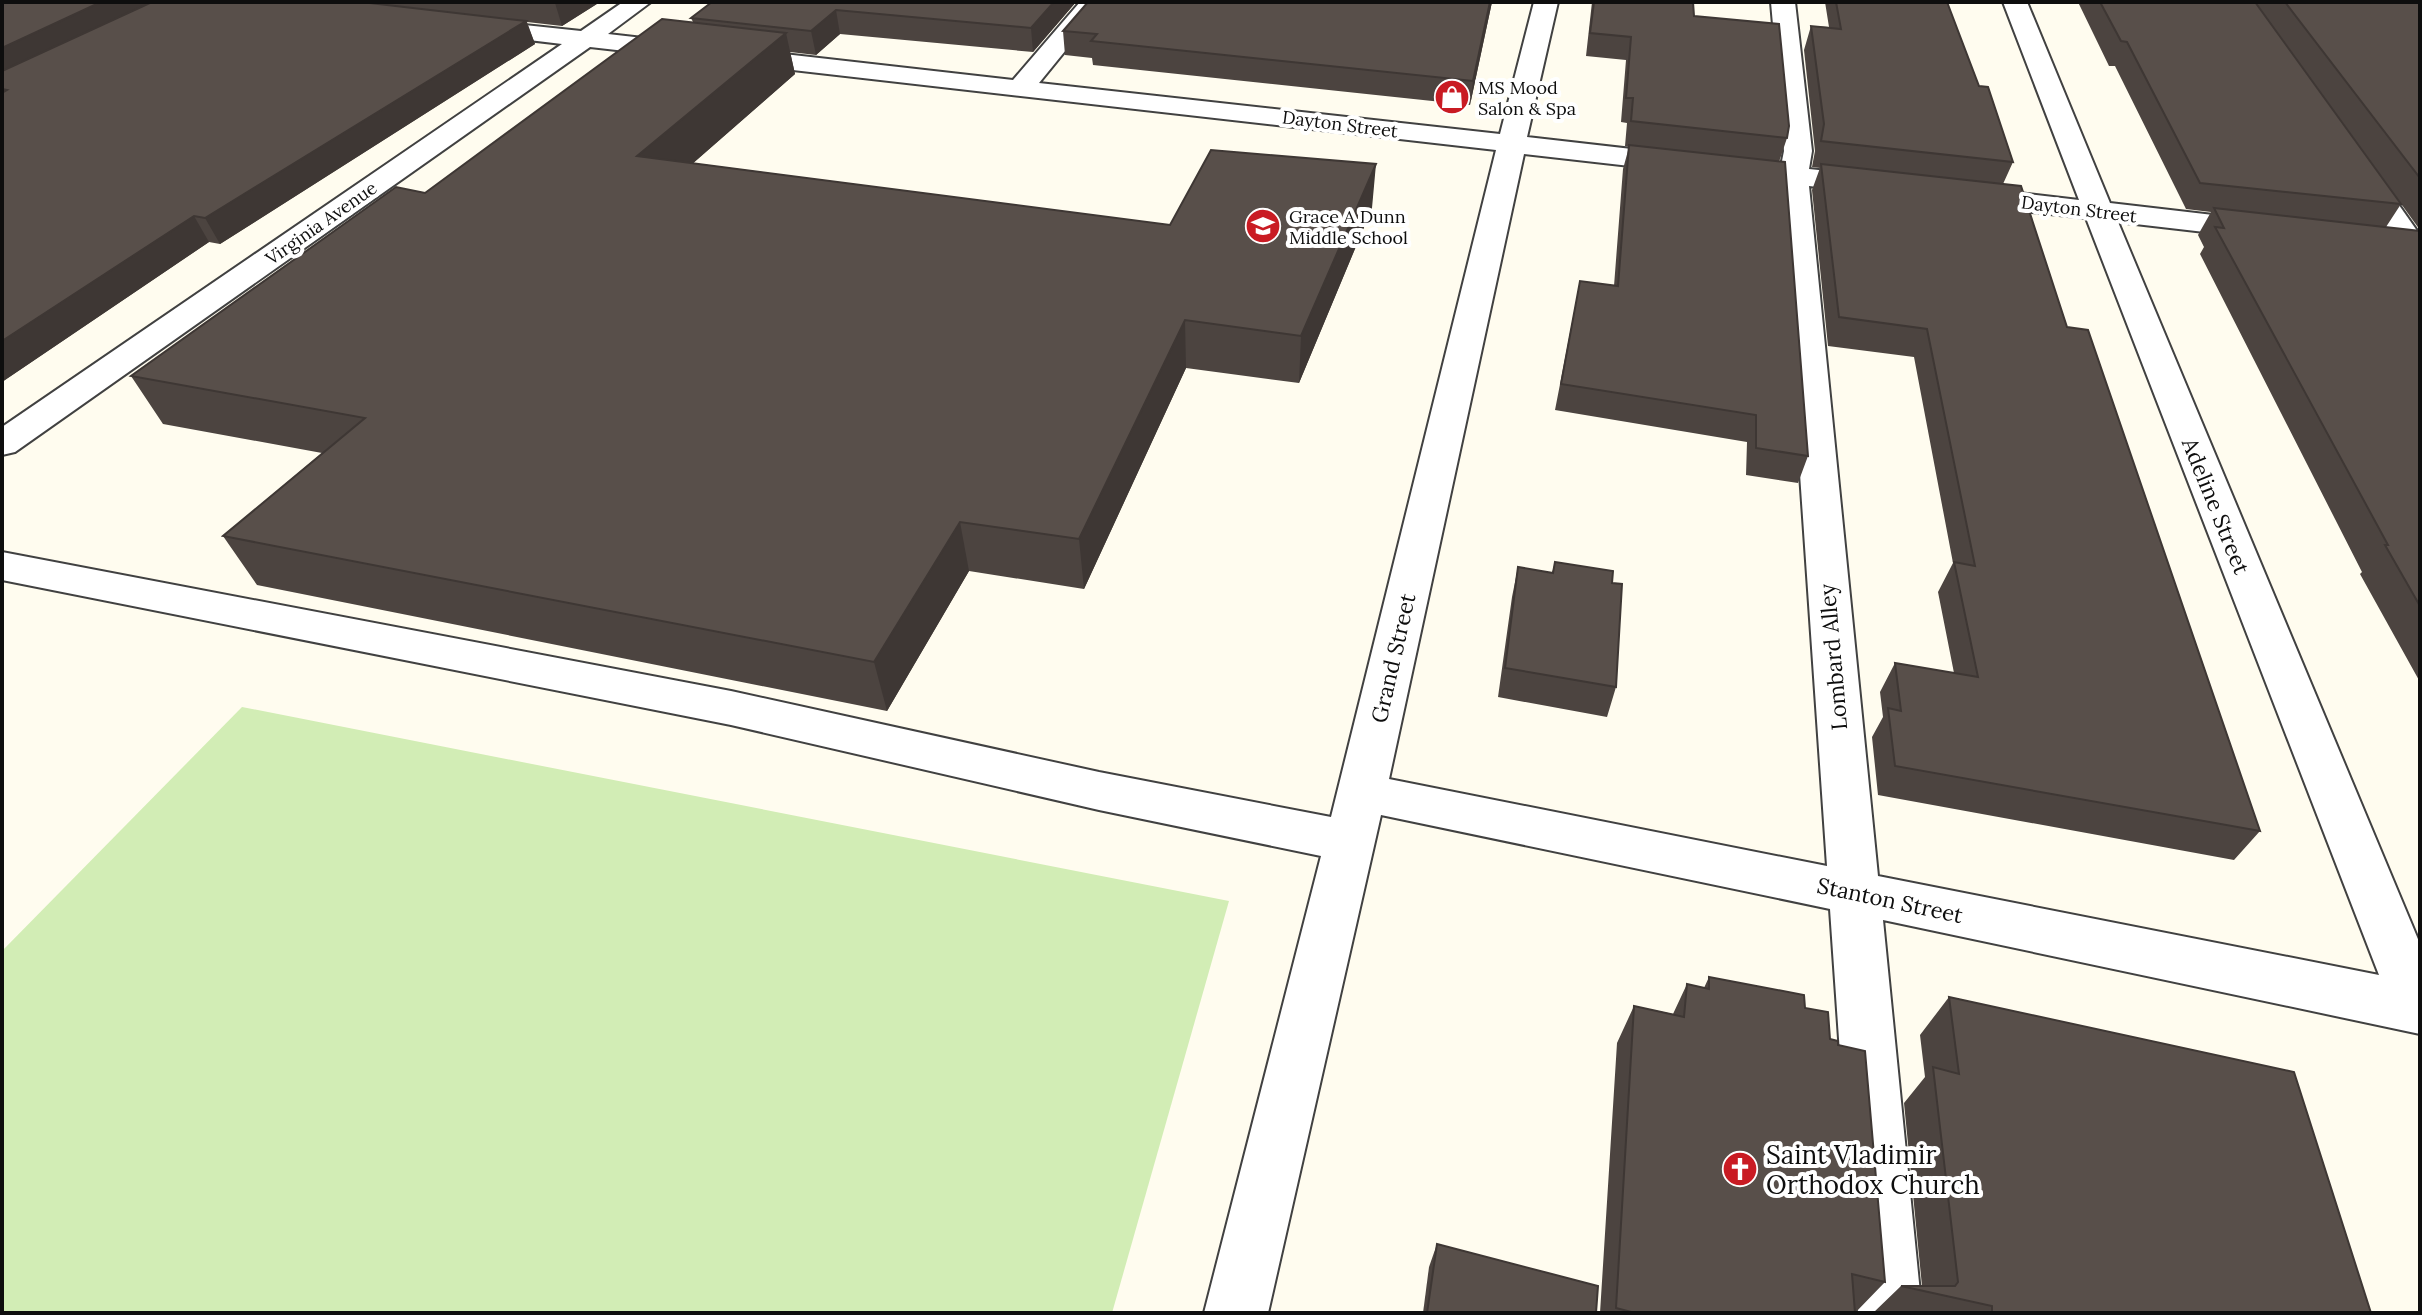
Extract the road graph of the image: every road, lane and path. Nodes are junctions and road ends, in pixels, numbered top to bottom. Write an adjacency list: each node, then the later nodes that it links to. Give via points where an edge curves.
1 (639, 2): 7 (street, Virginia Avenue)
2 (1093, 2): 8 (street)
3 (1546, 2): 9 (street, Grand Street)
4 (1783, 2): 11 (street, Lombard Alley, via 1798,151)
5 (2015, 2): 14 (street, Adeline Street)
6 (444, 23): 7 (street, Dayton Street)
7 (586, 39): 8 (street, Dayton Street); 18 (street, Virginia Avenue)
8 (1021, 87): 9 (street, Dayton Street)
9 (1513, 144): 11 (street, Dayton Street); 20 (street, Grand Street)
10 (2347, 151): 17 (street)
11 (1794, 176): 12 (street, Dayton Street); 21 (street, Lombard Alley)
12 (1901, 188)
13 (1946, 194): 14 (street, Dayton Street)
14 (2099, 211): 15 (street, Dayton Street); 22 (street, Adeline Street)
15 (2290, 233)
16 (2382, 243): 17 (street)
17 (2418, 251)
18 (2, 444)
19 (2, 566): 20 (street, Stanton Street, via 731,708 1114,794)
20 (1355, 816): 21 (street, Stanton Street); 23 (street, Grand Street)
21 (1853, 893): 22 (street, Stanton Street); 24 (street, Lombard Alley)
22 (2420, 1008)
23 (1236, 1313)
24 (1890, 1313)

